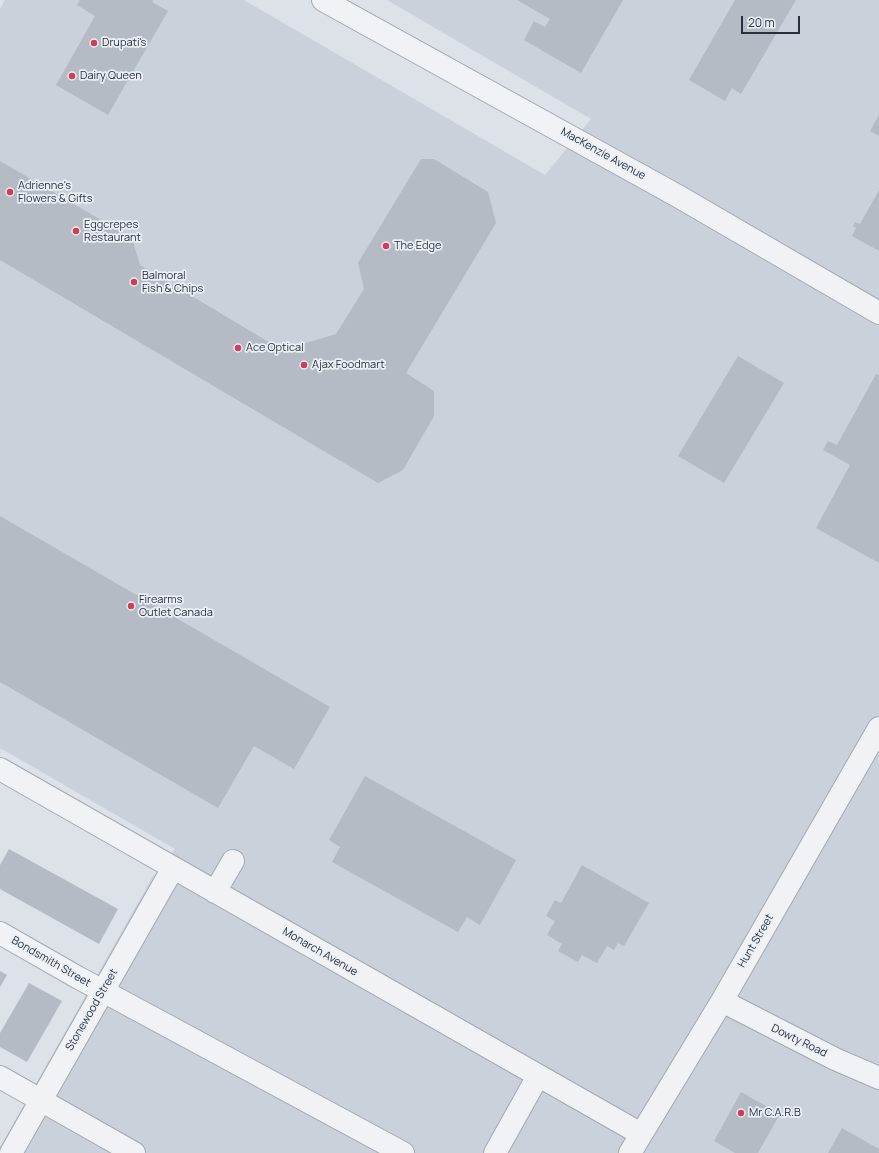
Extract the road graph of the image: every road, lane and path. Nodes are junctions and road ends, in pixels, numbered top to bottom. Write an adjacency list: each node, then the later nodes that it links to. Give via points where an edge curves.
1 (323, 0): 2 (street, MacKenzie Avenue, via 676,195)
2 (879, 313)
3 (879, 728): 10 (street, Hunt Street)
4 (0, 769): 6 (street, Monarch Avenue)
5 (233, 861): 7 (street)
6 (173, 868): 7 (street, Monarch Avenue); 9 (street, Stonewood Street)
7 (215, 892): 11 (street, Monarch Avenue)
8 (0, 933): 9 (street, Bondsmith Street)
9 (103, 991): 14 (street, Stonewood Street); 18 (street, Bondsmith Street)
10 (722, 1001): 13 (street, Dowty Road, via 822,1053); 15 (street, Hunt Street)
11 (538, 1076): 15 (street, Monarch Avenue); 19 (street)
12 (0, 1077): 14 (street)
13 (879, 1078)
14 (40, 1100): 16 (street, Stonewood Street); 17 (street)
15 (641, 1134): 20 (street, Hunt Street)
16 (11, 1153)
17 (134, 1153)
18 (403, 1153)
19 (495, 1153)
20 (630, 1153)

